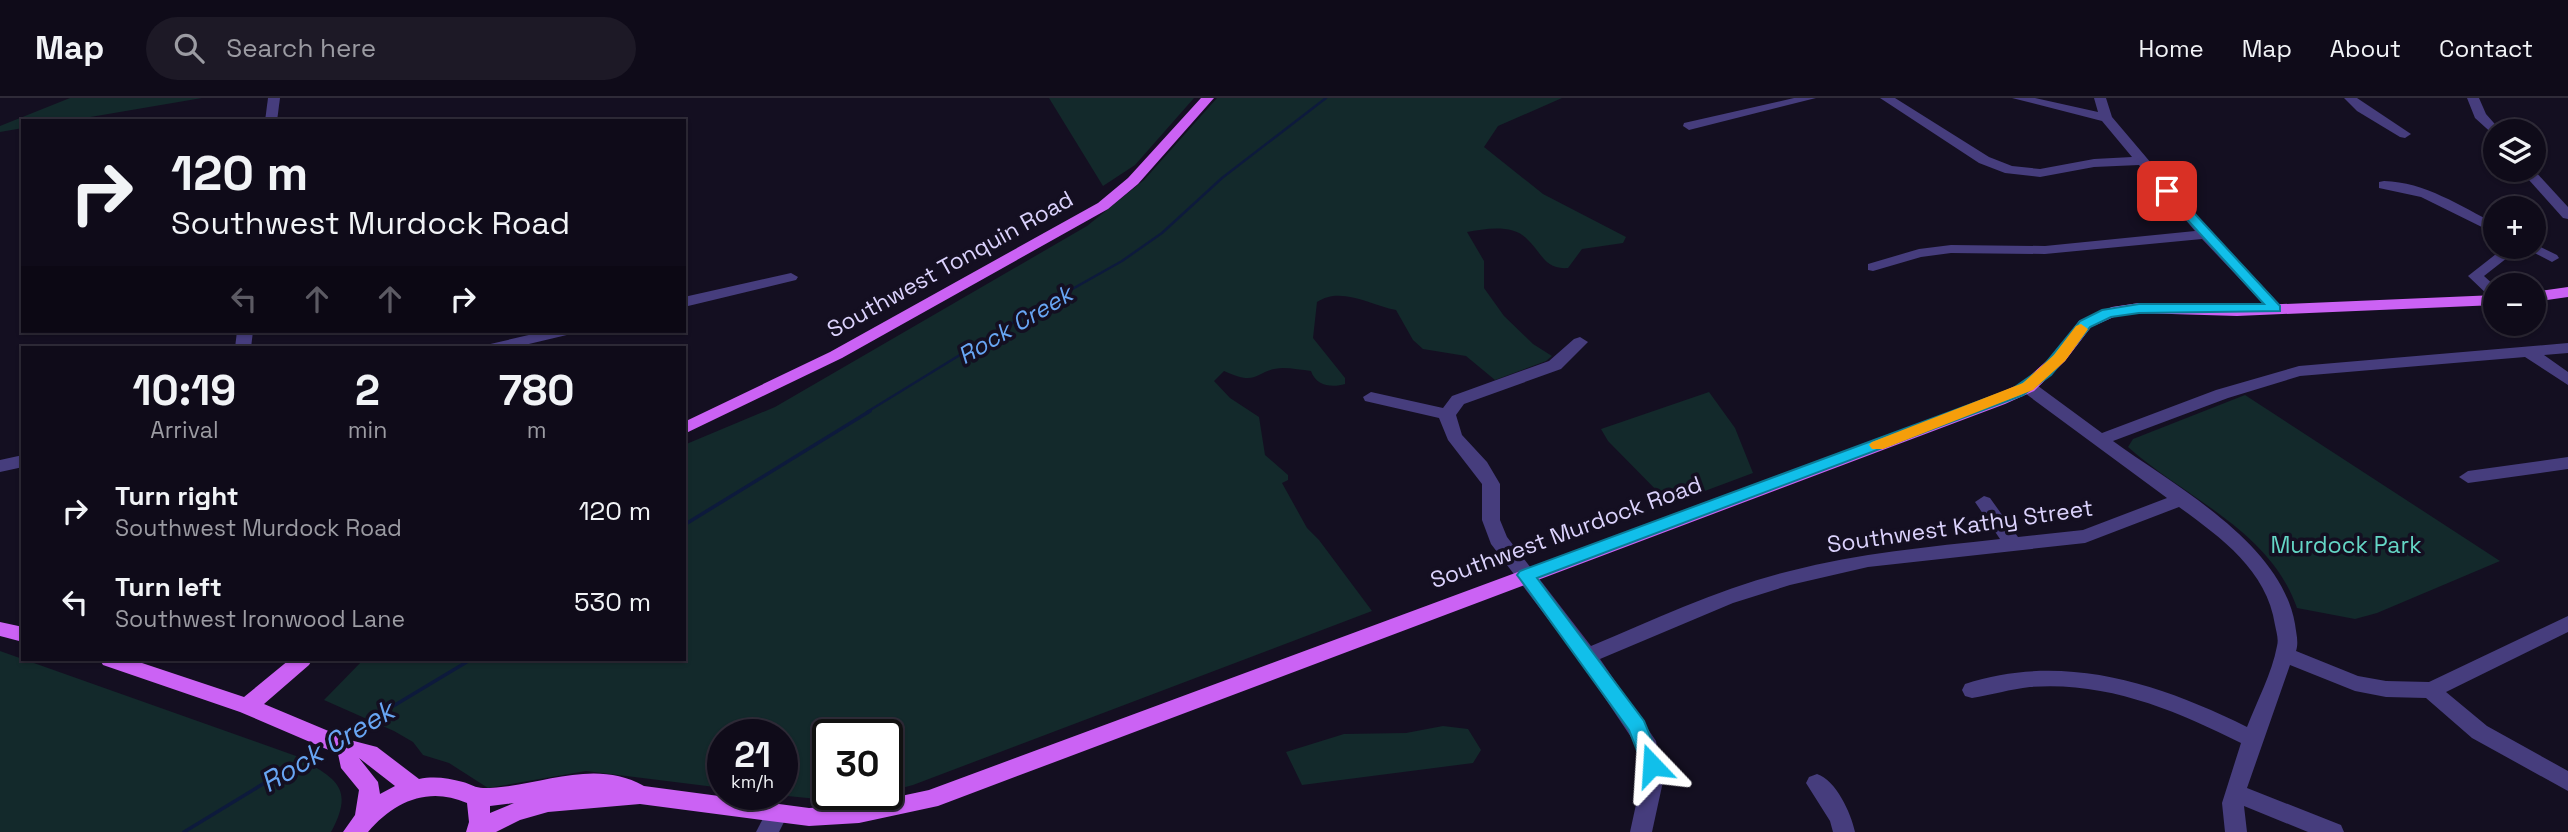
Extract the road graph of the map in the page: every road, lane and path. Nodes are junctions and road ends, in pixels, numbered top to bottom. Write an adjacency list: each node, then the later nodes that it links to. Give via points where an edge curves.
1 (274, 98): 10 (street)
2 (1208, 98): 40 (main road, Southwest Tonquin Road, via 1133,181 1103,206 836,355)
3 (1810, 98): 12 (street)
4 (1886, 98): 14 (street, via 1984,160 2010,170 2040,173 2094,163)
5 (2018, 98): 9 (street)
6 (2100, 98): 9 (street)
7 (2350, 98): 13 (street)
8 (2473, 98): 11 (street)
9 (2106, 118): 14 (street)
10 (271, 119)
11 (2484, 119)
12 (1689, 126)
13 (2405, 134)
14 (2141, 161): 19 (street)
15 (2538, 182): 17 (street)
16 (2384, 185): 18 (street, via 2415,191)
17 (2568, 215)
18 (2483, 224)
19 (2205, 234): 23 (street, via 2045,250 1951,249); 30 (street)
20 (2546, 254): 21 (street)
21 (2552, 257)
22 (2498, 259): 25 (street, via 2475,276)
23 (1873, 267)
24 (790, 277): 29 (street)
25 (2483, 283)
26 (2568, 292): 27 (main road)
27 (2546, 295)
28 (2483, 301): 30 (main road, Southwest Murdock Road)
29 (686, 302)
30 (2275, 309): 37 (main road, Southwest Murdock Road, via 2107,313 2085,324 2059,358)
31 (556, 333): 33 (street)
32 (1580, 342): 39 (street, via 1555,365 1476,391 1458,400)
33 (501, 346)
34 (2568, 348): 35 (street)
35 (2529, 352): 36 (street); 41 (street, via 2299,372 2222,394)
36 (2568, 380)
37 (2028, 387): 41 (street); 49 (main road, Southwest Murdock Road)
38 (1371, 397): 39 (street)
39 (1447, 414): 49 (street, via 1454,440 1490,481 1494,496 1491,518 1498,539)
40 (686, 428)
41 (2101, 439): 46 (street)
42 (21, 461): 44 (street)
43 (2568, 463): 45 (street)
44 (0, 466)
45 (2468, 477)
46 (2182, 499): 48 (street, Southwest Kathy Street, via 2085,536); 53 (street, via 2238,543 2266,576 2283,613)
47 (1984, 502): 48 (street)
48 (2014, 545): 54 (street, Southwest Kathy Street, via 1868,560 1788,578 1726,598)
49 (1526, 575): 54 (street); 68 (main road, Southwest Murdock Road, via 942,795 859,814)
50 (2568, 623): 58 (street)
51 (0, 629): 52 (main road)
52 (21, 634)
53 (2286, 655): 58 (street, via 2355,682 2386,689); 60 (street)
54 (1587, 656): 71 (street, via 1637,726 1649,752 1653,777)
55 (113, 661): 59 (main road)
56 (301, 661): 59 (main road)
57 (1972, 690): 60 (street, via 2032,679 2096,682 2157,696)
58 (2431, 690): 63 (street, via 2478,734)
59 (247, 706): 61 (main road)
60 (2252, 739): 65 (street)
61 (348, 749): 64 (main road, via 364,748 404,783); 69 (main road, via 349,762 370,788)
62 (1817, 782): 72 (street, via 1841,818)
63 (2568, 782)
64 (418, 788): 67 (main road, via 444,784); 69 (main road, via 392,799)
65 (2235, 793): 73 (street, via 2232,814); 74 (street)
66 (640, 795): 67 (main road, Southwest Murdock Road, via 629,785 594,784); 68 (main road, Southwest Murdock Road); 70 (main road, Southwest Murdock Road, via 619,802 572,799 528,806)
67 (478, 798): 70 (main road)
68 (772, 823)
69 (360, 824)
70 (477, 832)
71 (1641, 832)
72 (1844, 832)
73 (2236, 832)
74 (2333, 832)

